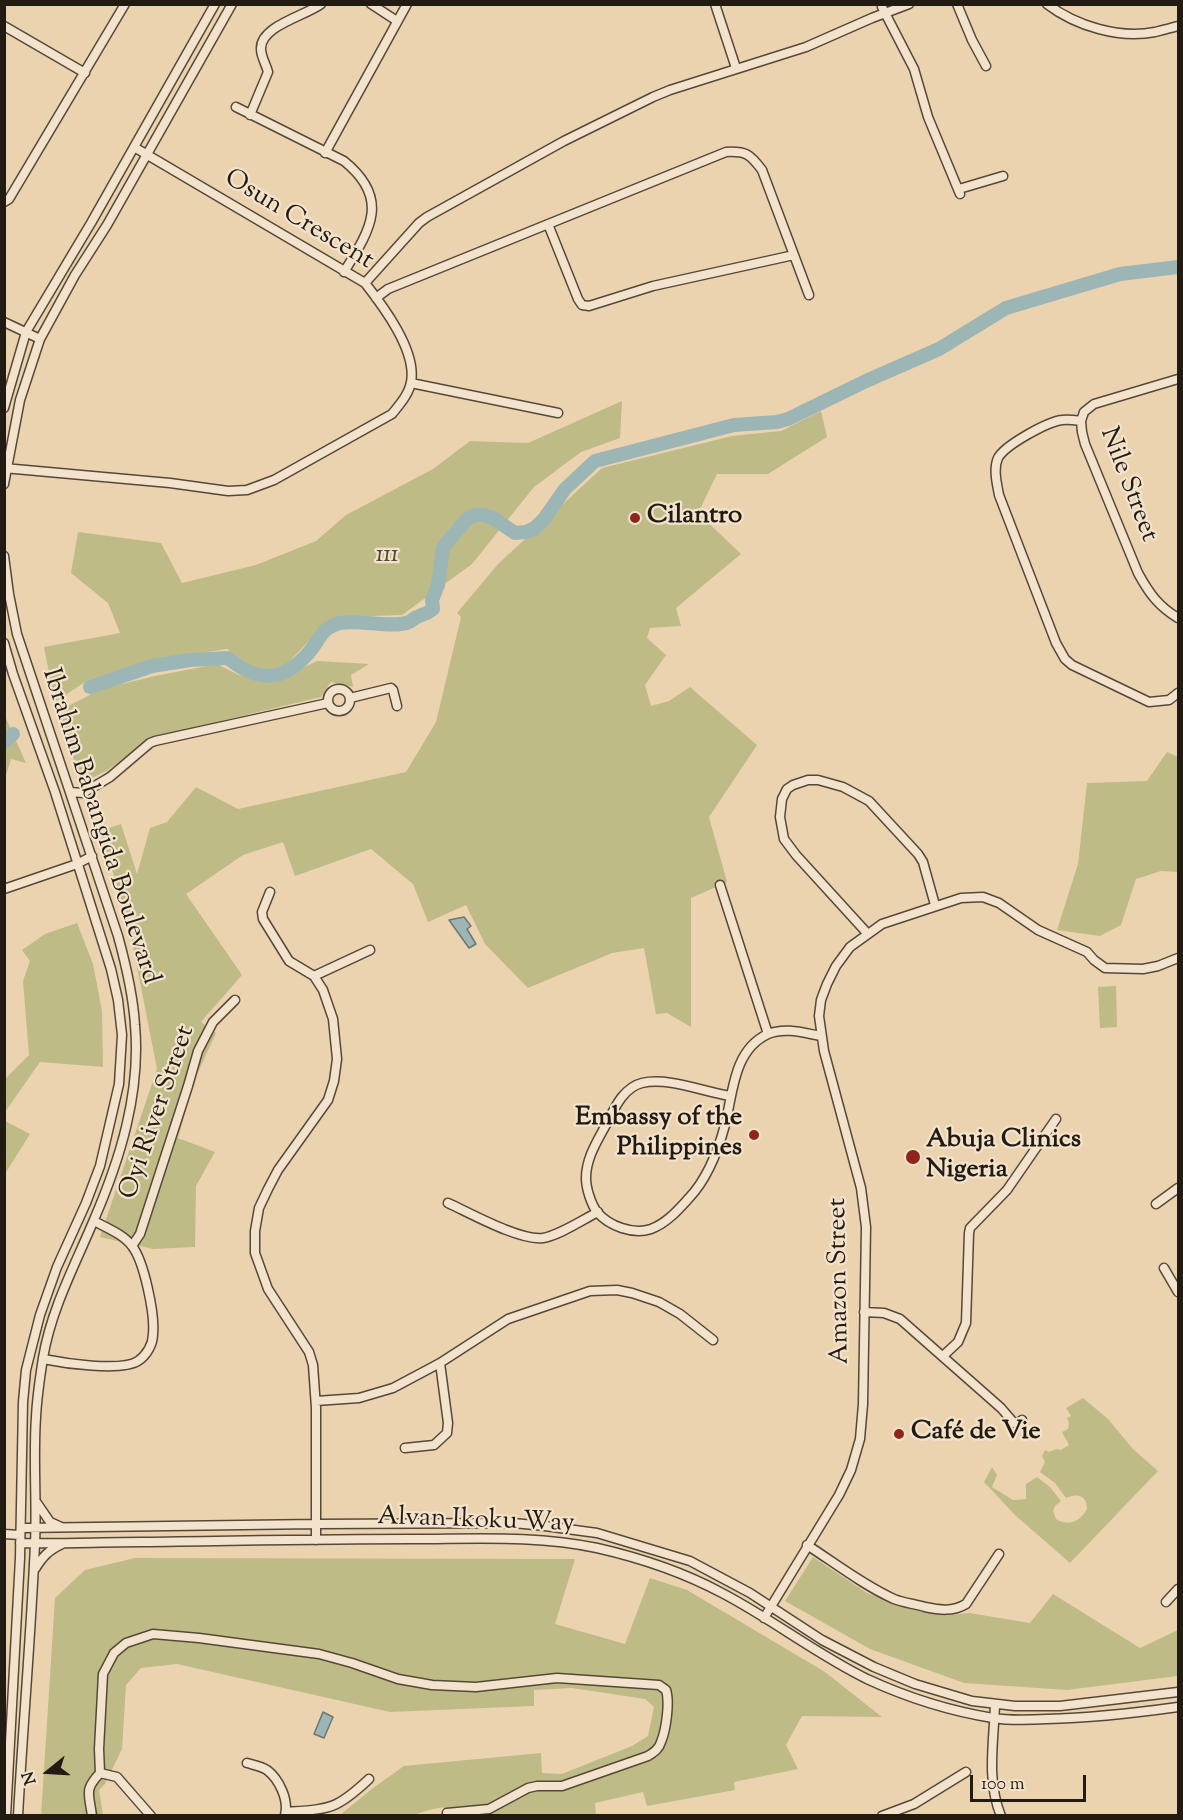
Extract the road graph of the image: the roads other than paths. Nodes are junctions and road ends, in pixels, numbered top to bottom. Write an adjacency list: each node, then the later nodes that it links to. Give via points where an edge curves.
1 (125, 4): 17 (street)
2 (215, 4): 20 (street)
3 (232, 4): 22 (street)
4 (321, 4): 19 (street, via 264,36 261,54 268,72)
5 (371, 4): 12 (street)
6 (406, 4): 12 (street)
7 (715, 4): 16 (street)
8 (909, 4): 11 (street)
9 (957, 4): 15 (street)
10 (1047, 4): 14 (street, via 1076,22 1103,30 1153,33)
11 (884, 11): 16 (street, via 806,47); 23 (street, via 914,69 928,117 959,192)
12 (397, 21): 21 (street)
13 (4, 26): 17 (street)
14 (1179, 26)
15 (986, 66)
16 (736, 68): 28 (street, via 653,97 564,141 428,217)
17 (85, 73): 24 (street)
18 (236, 107): 19 (street)
19 (250, 115): 21 (street)
20 (134, 147): 22 (street, Osun Crescent); 32 (street)
21 (325, 153): 27 (street, via 357,172 372,206 371,223)
22 (147, 155): 27 (street, Osun Crescent); 33 (street)
23 (1003, 176)
24 (4, 202)
25 (548, 224): 26 (street, via 578,299 589,306 653,286); 26 (street, via 726,152 741,151 753,157 762,170); 30 (street, via 388,289)
26 (794, 255): 29 (street)
27 (344, 272): 28 (street, Osun Crescent)
28 (364, 283): 30 (street, Osun Crescent)
29 (809, 295)
30 (376, 298): 35 (street, Osun Crescent, via 401,338 411,363)
31 (4, 322): 32 (street)
32 (26, 332): 33 (street); 36 (street)
33 (40, 339): 39 (street, via 20,399)
34 (1179, 380): 38 (street, via 1094,404 1084,412)
35 (411, 383): 37 (street); 39 (street, via 392,414 274,480 247,490)
36 (4, 408)
37 (558, 413)
38 (1081, 421): 42 (street, Nile Street, via 1085,444 1138,573 1161,606); 44 (street, via 1050,423 1009,447 998,459 999,495 1065,659 1081,671 1149,702 1169,700)
39 (6, 468): 40 (street)
40 (4, 484)
41 (4, 556): 48 (street, Ibrahim Babangida Boulevard, via 17,633)
42 (1179, 618)
43 (4, 643): 50 (street, Ibrahim Babangida Boulevard)
44 (1179, 693)
45 (350, 698): 46 (street, via 349,705 340,711); 46 (street, via 344,689 336,689 328,696); 47 (street, via 391,688)
46 (328, 703): 48 (street, via 155,741 83,794)
47 (397, 706)
48 (70, 792): 49 (street, Ibrahim Babangida Boulevard)
49 (92, 856): 50 (street); 68 (street, Ibrahim Babangida Boulevard, via 127,967 136,1027 132,1101 126,1131)
50 (77, 864): 52 (street); 85 (street, Ibrahim Babangida Boulevard, via 118,1000 122,1035 119,1084 100,1166 57,1267 32,1341 22,1402)
51 (720, 885): 60 (street)
52 (4, 889)
53 (270, 892): 58 (street, via 262,919 289,961)
54 (935, 905): 55 (street, Amazon Street); 55 (street, via 918,854 869,801 843,787 818,780 793,785 782,799 784,839); 57 (street, Amazon Street, via 961,897 983,897 999,903 1038,930 1087,952 1105,968 1143,969)
55 (867, 933): 61 (street, Amazon Street, via 850,947 827,984 819,1016)
56 (370, 950): 58 (street)
57 (1179, 958)
58 (314, 976): 77 (street, via 333,1019 337,1059 334,1081 328,1100 267,1188 259,1208 255,1252 268,1289 309,1352)
59 (235, 1000): 69 (street, Oyi River Street, via 213,1022 198,1051 143,1223)
60 (768, 1034): 61 (street, via 789,1030); 62 (street, via 747,1050)
61 (821, 1036): 72 (street, Amazon Street, via 863,1198)
62 (731, 1096): 67 (street, via 712,1164 695,1192 666,1221 649,1230 626,1229); 67 (street, via 672,1083 645,1082 626,1092 612,1112 588,1164 586,1179)
63 (1056, 1119): 74 (street, via 1007,1190 970,1228 966,1323 958,1342)
64 (1179, 1188): 66 (street)
65 (448, 1203): 67 (street, via 533,1238 552,1235)
66 (1156, 1204)
67 (598, 1212)
68 (94, 1221): 69 (street); 75 (street, Ibrahim Babangida Boulevard, via 63,1291)
69 (132, 1246): 75 (street, via 140,1260 153,1312 153,1334 146,1354 131,1364 103,1366)
70 (1164, 1268): 71 (street)
71 (1179, 1292)
72 (864, 1312): 74 (street, via 900,1319); 89 (street, Amazon Street, via 860,1439 839,1496)
73 (713, 1340): 76 (street, via 659,1302 601,1290 508,1319)
74 (943, 1356): 78 (street, via 1014,1423)
75 (43, 1359): 80 (street, Ibrahim Babangida Boulevard, via 36,1418)
76 (440, 1363): 77 (street, via 375,1394); 79 (street, via 447,1433 434,1445)
77 (316, 1401): 81 (street)
78 (1022, 1420)
79 (405, 1449)
80 (37, 1503): 82 (street, Ibrahim Babangida Boulevard); 83 (street, via 50,1522)
81 (316, 1524): 83 (street, Alvan Ikoku Way); 86 (street); 94 (street, Alvan Ikoku Way, via 513,1523 597,1533 690,1562)
82 (36, 1528): 83 (street, Alvan Ikoku Way); 85 (street, Alvan Ikoku Way); 88 (street, Ibrahim Babangida Boulevard)
83 (64, 1528)
84 (4, 1534): 85 (street)
85 (21, 1535): 88 (street, Alvan Ikoku Way); 104 (street, Ibrahim Babangida Boulevard)
86 (316, 1540): 87 (street, Alvan Ikoku Way); 95 (street, Alvan Ikoku Way, via 513,1539 596,1548 687,1576)
87 (65, 1542): 88 (street, Alvan Ikoku Way); 91 (street, via 49,1550)
88 (35, 1543): 91 (street, Ibrahim Babangida Boulevard)
89 (807, 1545): 90 (street, via 877,1590 897,1600 937,1610 966,1605); 94 (street, Amazon Street)
90 (999, 1554)
91 (34, 1570): 105 (street, Ibrahim Babangida Boulevard)
92 (1179, 1589): 93 (street)
93 (1166, 1602)
94 (771, 1606): 95 (street, Amazon Street); 97 (street, Alvan Ikoku Way, via 822,1640 874,1667 915,1684)
95 (764, 1618): 99 (street, Alvan Ikoku Way, via 867,1679 913,1698)
96 (1179, 1692): 97 (street, Alvan Ikoku Way, via 1060,1706)
97 (995, 1704): 99 (street)
98 (1179, 1707): 99 (street, Alvan Ikoku Way, via 1105,1716)
99 (995, 1718): 114 (street, via 991,1774)
100 (248, 1763): 108 (street, via 266,1769 275,1778 285,1800)
101 (966, 1772): 107 (street)
102 (100, 1773): 106 (street, via 103,1674 107,1663 126,1643 153,1634 319,1654 432,1685 477,1687 557,1678 658,1685 666,1690 669,1698 661,1743 648,1756 562,1786 528,1788 489,1809); 111 (street, via 90,1783); 112 (street, via 117,1777)
103 (369, 1779): 108 (street, via 336,1806)
104 (6, 1786): 105 (street); 109 (street, Ibrahim Babangida Boulevard)
105 (20, 1788): 110 (street, Ibrahim Babangida Boulevard)
106 (447, 1813)
107 (895, 1813): 113 (street)
108 (285, 1814)
109 (6, 1815)
110 (18, 1815)
111 (92, 1815)
112 (151, 1815)
113 (882, 1815)
114 (1000, 1815)

